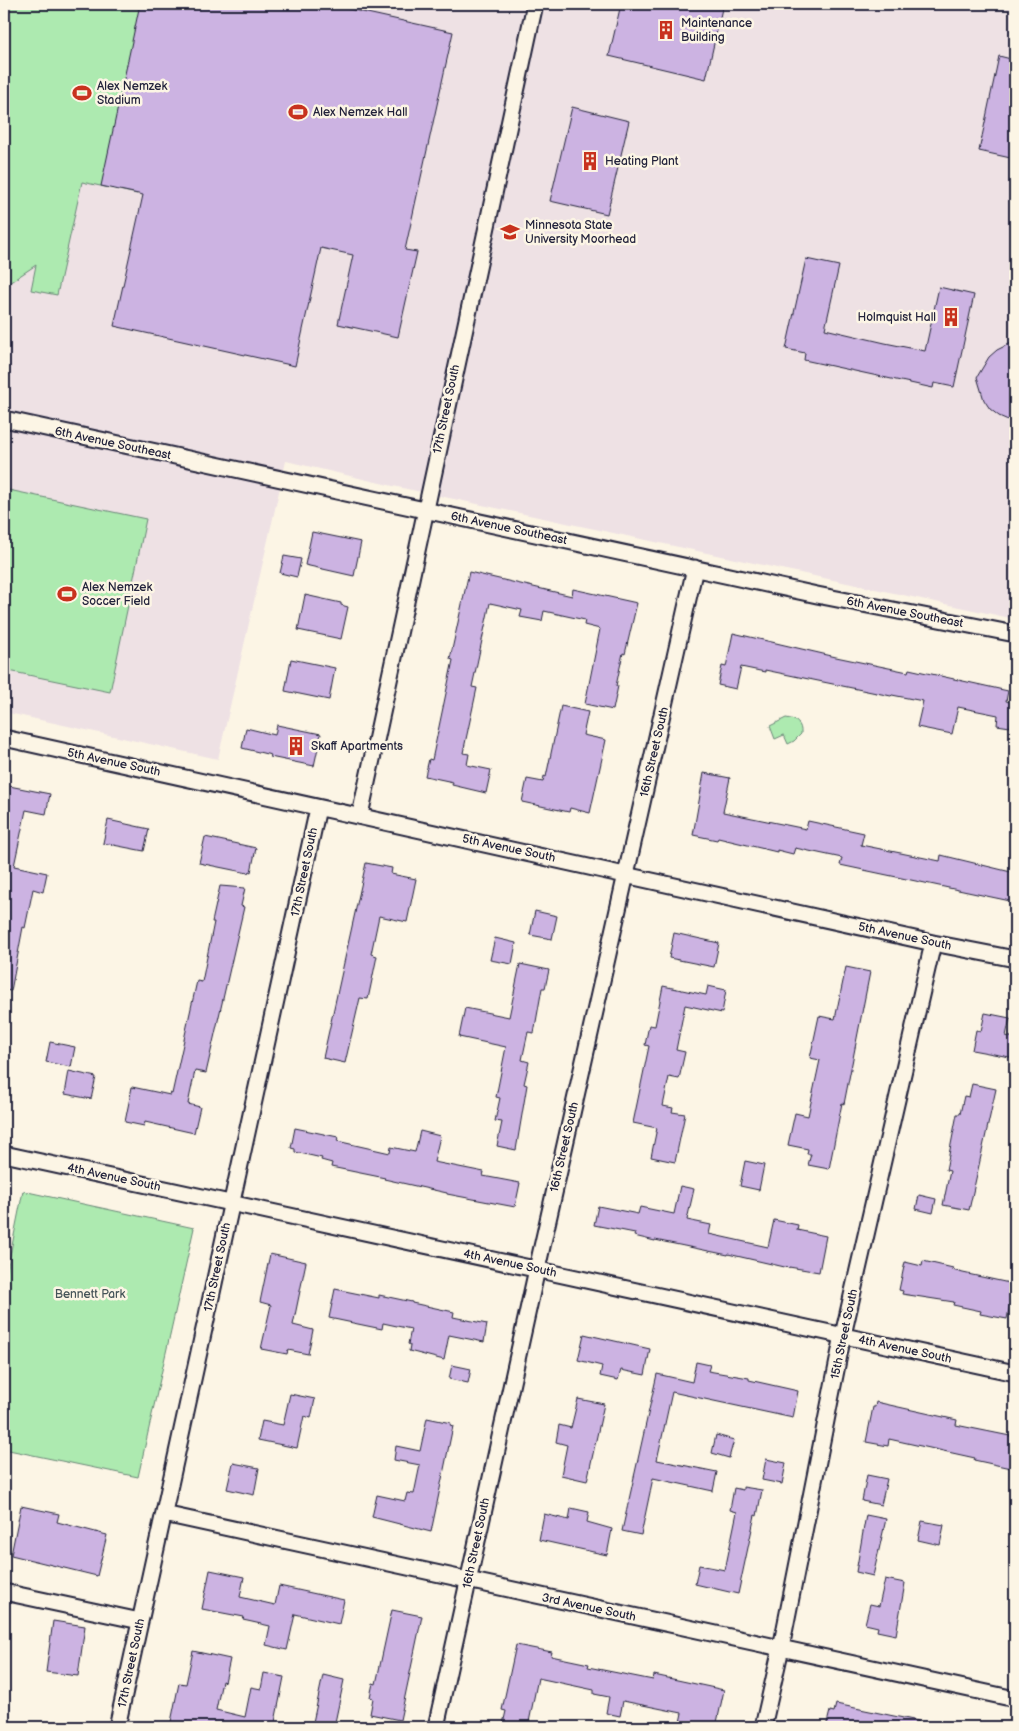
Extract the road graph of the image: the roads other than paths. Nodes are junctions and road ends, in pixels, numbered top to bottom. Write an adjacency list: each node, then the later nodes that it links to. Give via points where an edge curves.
1 (535, 4): 3 (street, 17th Street South)
2 (4, 419): 3 (street, 6th Avenue Southeast)
3 (425, 510): 4 (street, 6th Avenue Southeast); 8 (street, 17th Street South)
4 (695, 568): 5 (street, 6th Avenue Southeast); 9 (street, 16th Street South)
5 (1015, 634)
6 (4, 738): 7 (street, 5th Avenue South)
7 (318, 808): 8 (street, 5th Avenue South); 13 (street, 17th Street South)
8 (360, 815): 9 (street, 5th Avenue South)
9 (626, 874): 10 (street, 5th Avenue South); 14 (street, 16th Street South)
10 (933, 943): 11 (street, 5th Avenue South); 15 (street, 15th Street South)
11 (1015, 959)
12 (4, 1154): 13 (street, 4th Avenue South)
13 (231, 1203): 14 (street, 4th Avenue South); 17 (street, 17th Street South)
14 (537, 1269): 15 (street, 4th Avenue South); 18 (street, 16th Street South)
15 (843, 1335): 16 (street, 4th Avenue South); 21 (street, 15th Street South)
16 (1015, 1373)
17 (164, 1514): 18 (street, 3rd Avenue South); 20 (street, 17th Street South)
18 (468, 1581): 21 (street, 3rd Avenue South); 24 (street, 16th Street South)
19 (4, 1592): 20 (street)
20 (140, 1621): 23 (street, 17th Street South)
21 (781, 1648): 22 (street, 3rd Avenue South); 25 (street, 15th Street South)
22 (1015, 1700)
23 (117, 1727)
24 (436, 1727)
25 (763, 1727)

